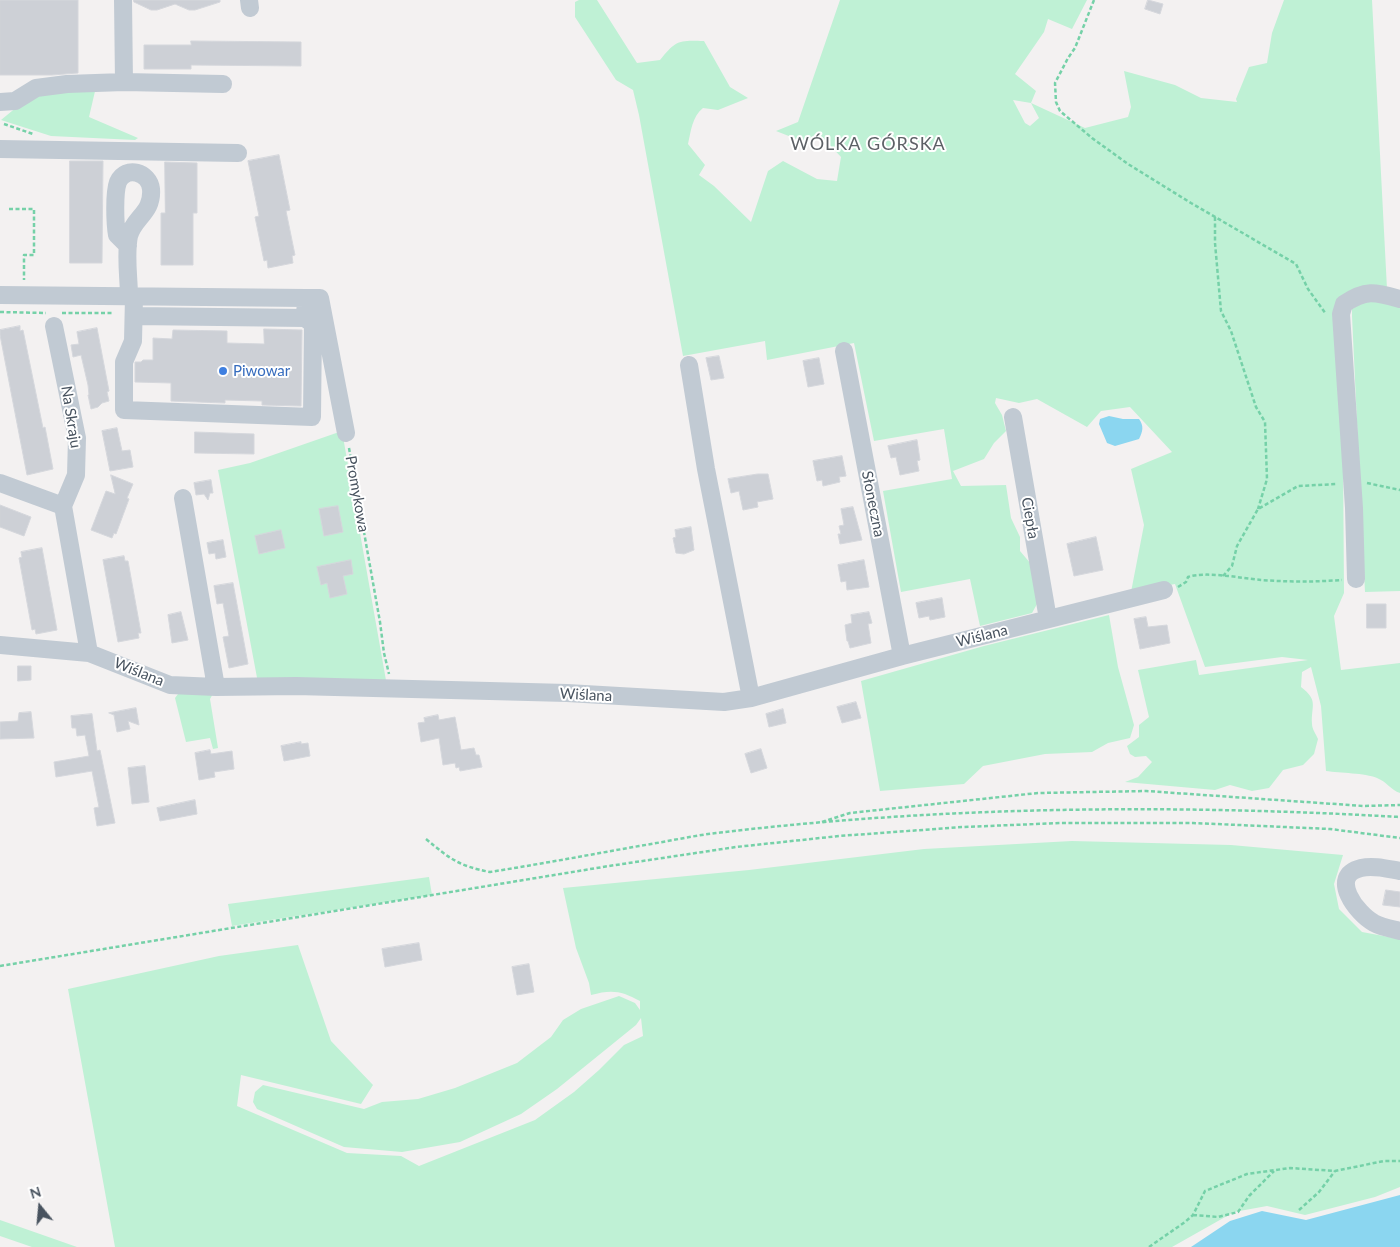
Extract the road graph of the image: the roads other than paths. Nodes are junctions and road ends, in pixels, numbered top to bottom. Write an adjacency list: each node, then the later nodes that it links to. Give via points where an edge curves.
1 (124, 0): 2 (street)
2 (124, 82): 3 (street); 4 (street, via 48,86 36,88 15,101)
3 (223, 84)
4 (0, 102)
5 (0, 149): 6 (street)
6 (238, 153)
7 (128, 246): 9 (street)
8 (0, 295): 9 (street)
9 (131, 297): 10 (street); 12 (street)
10 (313, 298): 13 (street); 18 (street)
11 (1400, 299): 22 (street, via 1369,292 1344,304 1341,314)
12 (134, 316): 13 (street); 13 (street, via 133,341 124,362 124,410 312,417 313,324)
13 (305, 318)
14 (54, 326): 21 (street, Na Skraju, via 77,438 76,475)
15 (844, 351): 27 (street, Słoneczna)
16 (689, 365): 29 (street)
17 (1013, 417): 24 (street, Ciepła)
18 (346, 433)
19 (0, 483): 21 (street)
20 (183, 498): 28 (street)
21 (63, 506): 26 (street)
22 (1356, 579)
23 (1164, 590): 24 (street, Wiślana)
24 (1048, 620): 27 (street, Wiślana)
25 (0, 645): 26 (street, Wiślana)
26 (89, 652): 28 (street, Wiślana, via 170,685)
27 (902, 656): 29 (street, Wiślana)
28 (216, 687): 29 (street, Wiślana, via 296,686 567,694 724,702)
29 (751, 698)
30 (1400, 871): 31 (street, via 1360,868 1350,874 1345,884 1356,907 1373,923)
31 (1400, 931)

